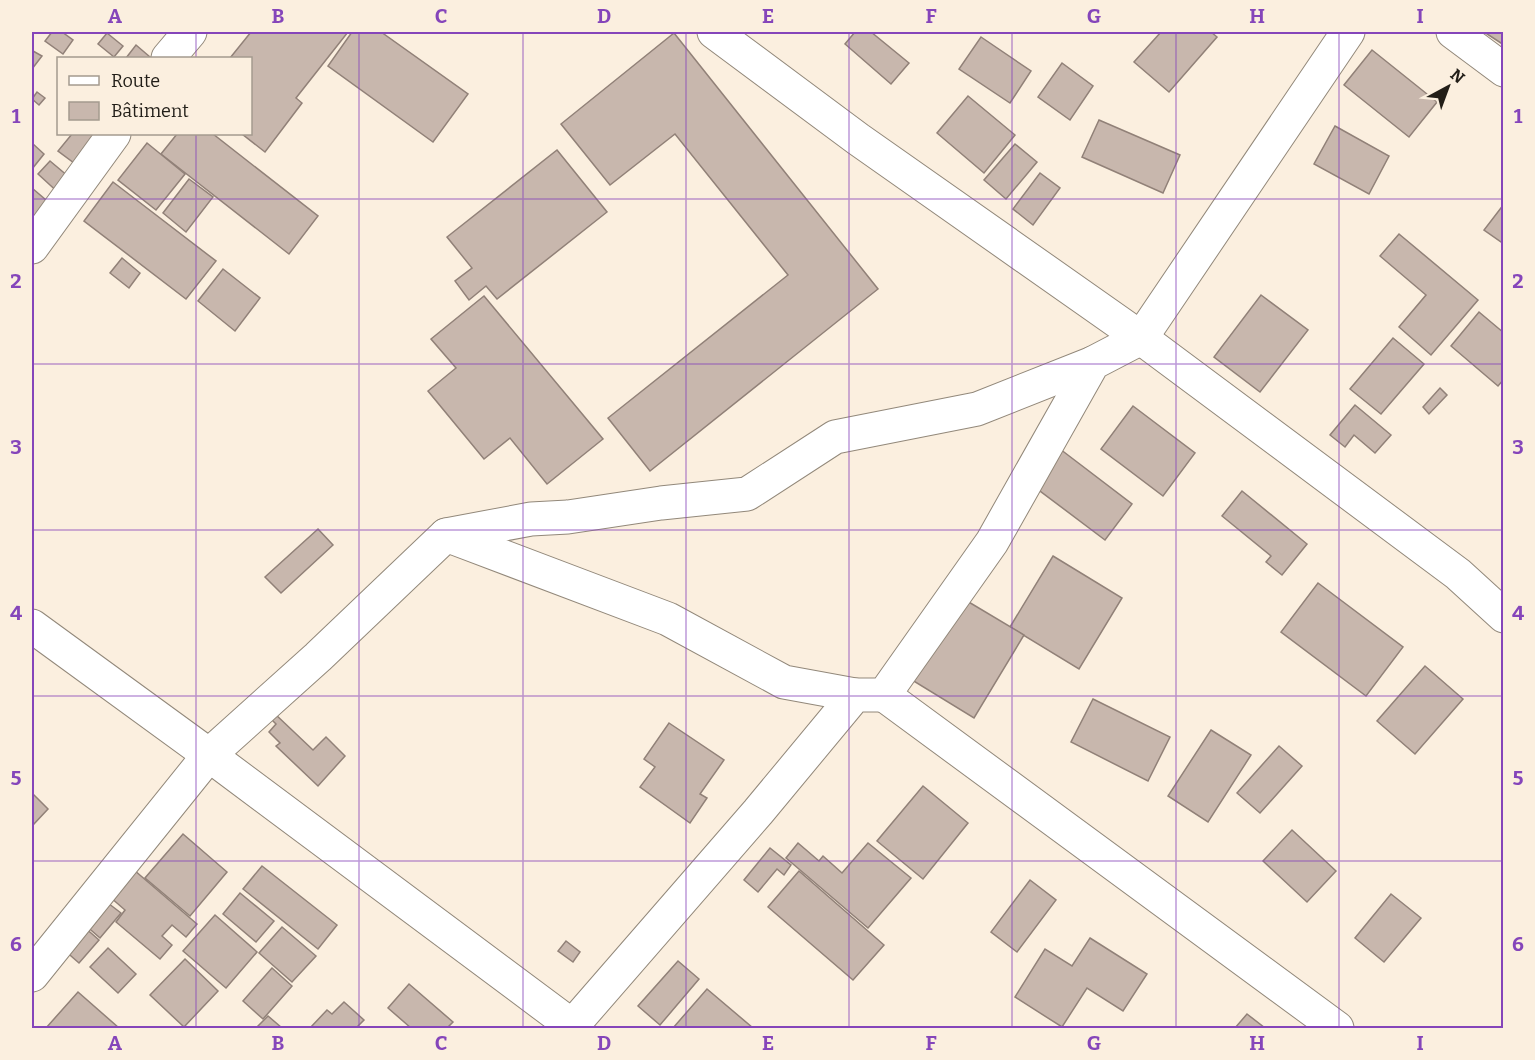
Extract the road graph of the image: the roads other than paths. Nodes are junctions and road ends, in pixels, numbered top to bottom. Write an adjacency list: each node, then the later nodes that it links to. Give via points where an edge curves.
1 (190, 32): 5 (street)
2 (714, 32): 9 (street, via 858,139)
3 (1348, 32): 9 (street)
4 (1453, 32): 6 (street)
5 (169, 57)
6 (1503, 70)
7 (113, 135): 8 (street)
8 (32, 248)
9 (1141, 338): 10 (street); 12 (street, via 1458,574)
10 (1093, 363): 11 (street, via 978,409 835,437 747,494 531,519); 14 (street, via 992,542)
11 (446, 535): 14 (street, via 668,619 784,682); 15 (street)
12 (1503, 616)
13 (32, 626): 15 (street)
14 (869, 695): 17 (street, via 758,812); 18 (street)
15 (209, 755): 16 (street); 17 (street)
16 (32, 975)
17 (574, 1027)
18 (1337, 1029)

